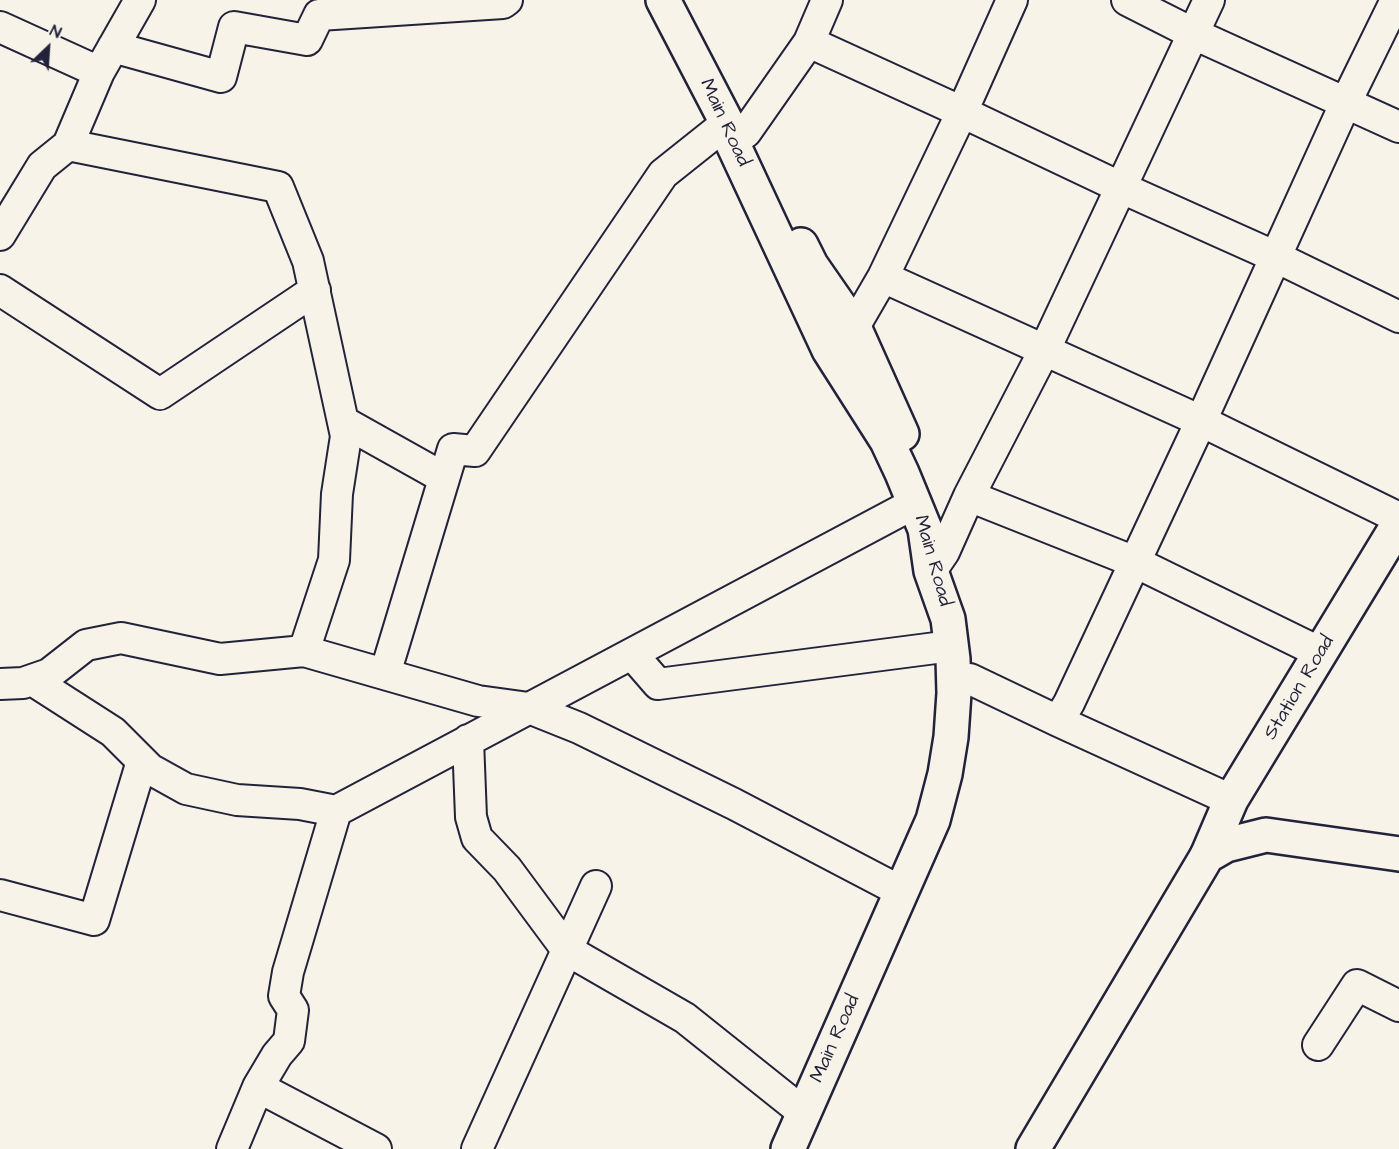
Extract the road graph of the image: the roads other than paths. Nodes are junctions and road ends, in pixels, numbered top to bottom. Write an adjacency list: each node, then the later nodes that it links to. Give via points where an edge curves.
1 (140, 0): 13 (street)
2 (507, 0): 13 (street, via 319,15 307,40 234,27 221,77)
3 (663, 0): 17 (main road, Main Road)
4 (676, 0): 17 (main road)
5 (826, 0): 12 (street)
6 (1012, 0): 15 (street)
7 (1127, 0): 11 (street)
8 (1209, 0): 11 (street)
9 (1396, 0): 14 (street)
10 (0, 27): 13 (street)
11 (1194, 34): 14 (street); 19 (street)
12 (809, 42): 15 (street); 17 (street)
13 (106, 59): 18 (street)
14 (1346, 102): 16 (street); 21 (street)
15 (962, 112): 19 (street); 22 (street)
16 (1399, 127)
17 (735, 132): 26 (main road, via 811,265); 27 (main road, Main Road); 31 (street, via 663,174 475,451 453,448)
18 (68, 145): 20 (street, via 42,166); 24 (street, via 278,187 308,261)
19 (1122, 188): 21 (street); 28 (street)
20 (0, 235)
21 (1276, 256): 25 (street); 29 (street)
22 (883, 278): 26 (street); 28 (street)
23 (0, 290): 24 (street, via 160,394)
24 (315, 290): 30 (street)
25 (1399, 317)
26 (854, 327): 27 (street); 36 (main road, via 932,500 942,530)
27 (829, 350): 33 (main road, Main Road, via 887,441)
28 (1045, 350): 29 (street); 32 (street)
29 (1201, 421): 34 (street); 37 (street)
30 (344, 422): 31 (street); 39 (street, via 346,436 337,494 334,560)
31 (444, 478): 42 (street)
32 (969, 496): 36 (street); 37 (street)
33 (915, 504): 36 (main road, Main Road); 41 (street)
34 (1399, 518)
35 (1399, 523): 40 (main road, Station Road)
36 (938, 561): 38 (main road, Main Road); 43 (main road, via 961,599)
37 (1135, 562): 40 (street); 47 (street)
38 (951, 646): 41 (street, via 658,684); 55 (main road, Main Road, via 954,693 945,774 933,820)
39 (304, 651): 42 (street); 44 (street, via 220,659 121,638 86,645 49,674)
40 (1321, 653): 50 (main road, Station Road)
41 (632, 654): 46 (street)
42 (385, 674): 46 (street, via 478,701)
43 (970, 679): 47 (street); 66 (main road, via 966,741 947,823 922,895)
44 (32, 680): 45 (street); 49 (street, via 113,732)
45 (0, 684)
46 (529, 708): 48 (street); 55 (street, via 723,798)
47 (1058, 722): 50 (street)
48 (468, 740): 51 (street); 57 (street, via 471,818 477,838 507,869)
49 (142, 761): 51 (street, via 186,789 237,800); 56 (street, via 94,920)
50 (1231, 800): 53 (main road, Station Road)
51 (336, 811): 60 (street, via 288,972 284,996 293,1010 289,1041)
52 (1399, 854): 53 (main road, via 1266,835 1226,844)
53 (1207, 856): 67 (main road, Station Road)
54 (596, 886): 57 (street)
55 (902, 891): 61 (main road, Main Road)
56 (0, 895)
57 (567, 950): 61 (street, via 685,1018); 64 (street)
58 (1399, 1006): 59 (street, via 1357,985)
59 (1318, 1045)
60 (258, 1087): 62 (street); 63 (street)
61 (804, 1113): 65 (main road, Main Road)
62 (232, 1149)
63 (376, 1149)
64 (477, 1149)
65 (788, 1149)
66 (812, 1149)
67 (1033, 1149)

